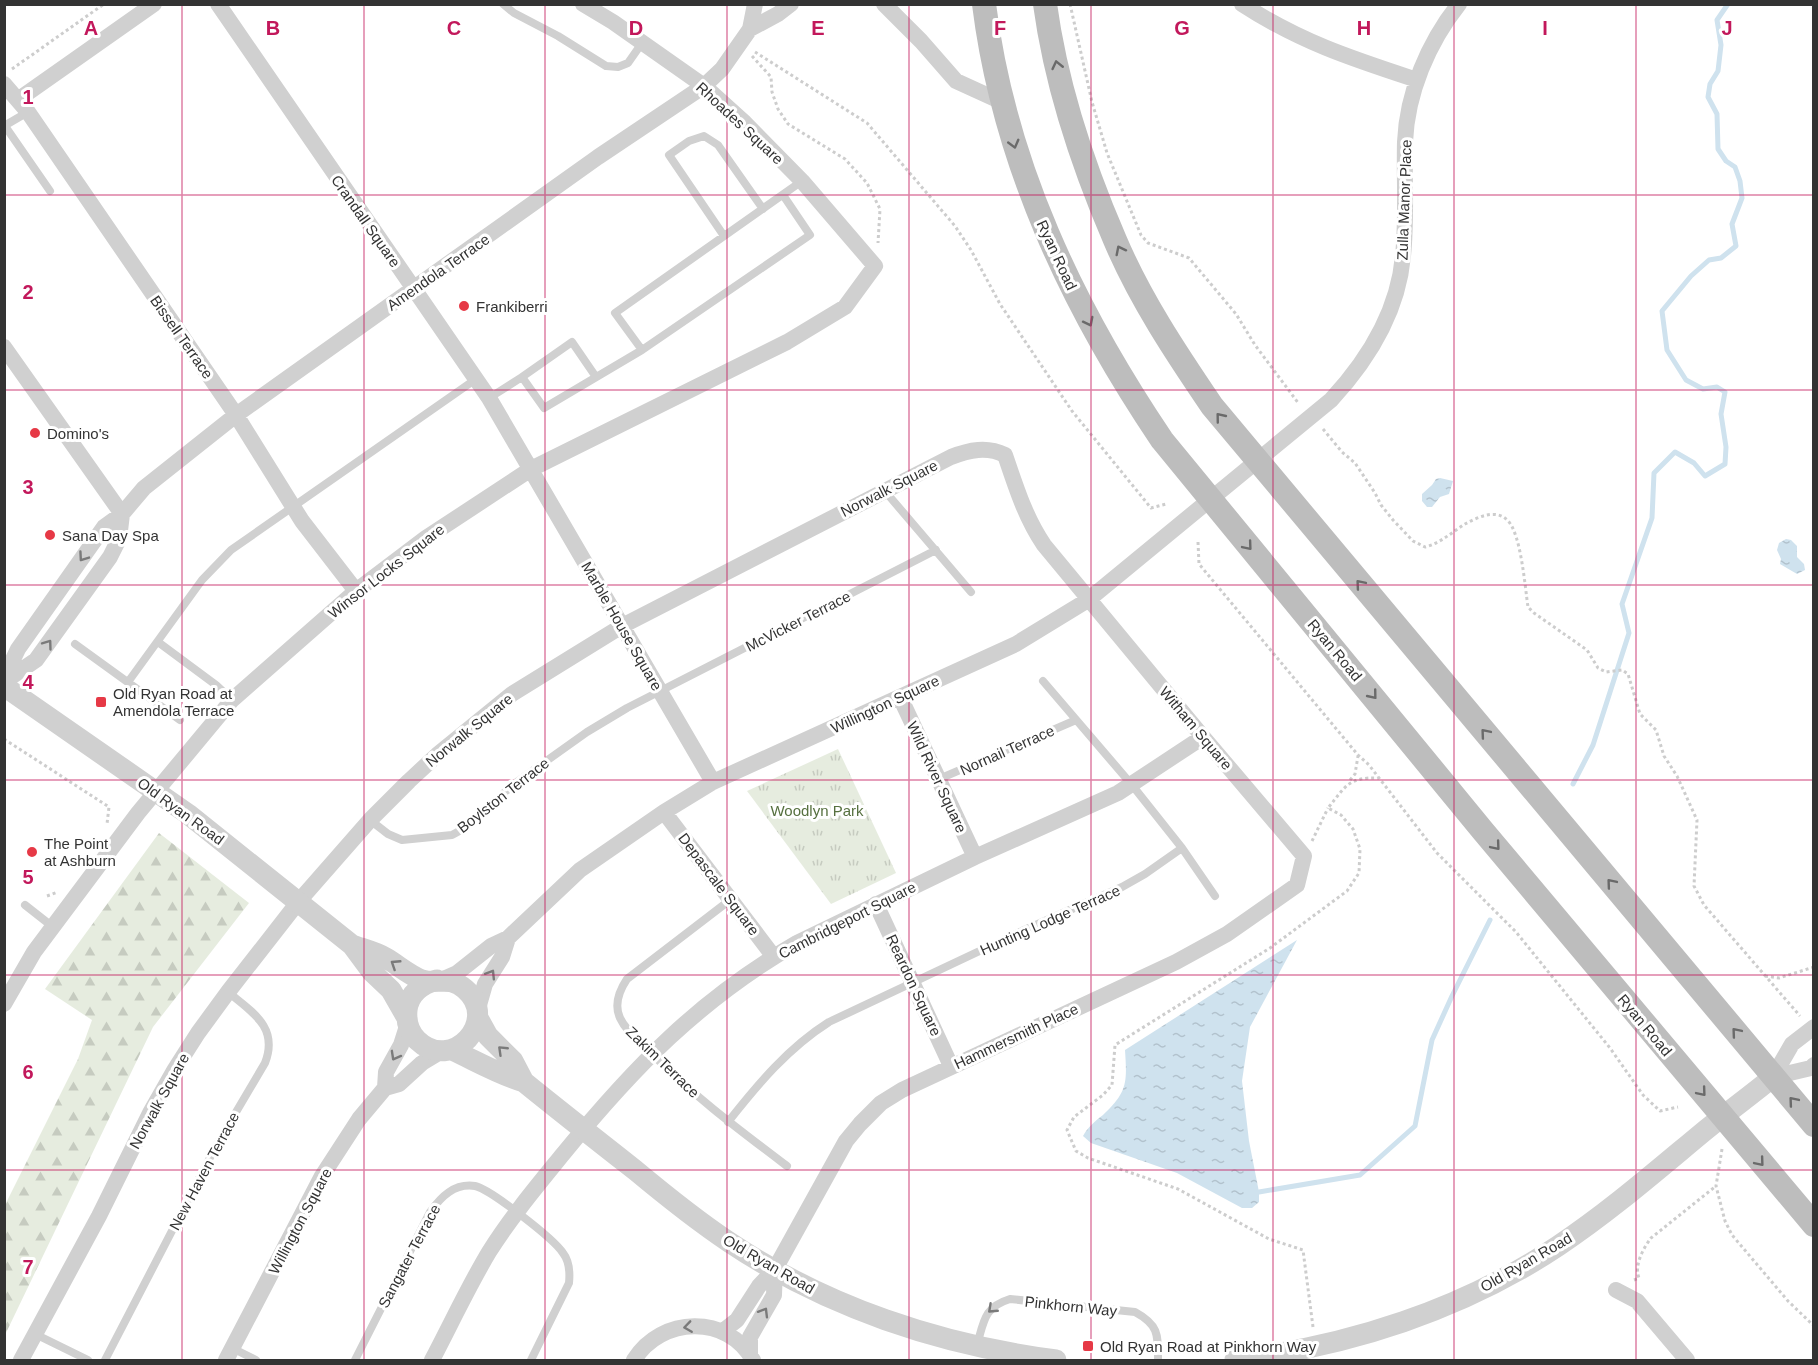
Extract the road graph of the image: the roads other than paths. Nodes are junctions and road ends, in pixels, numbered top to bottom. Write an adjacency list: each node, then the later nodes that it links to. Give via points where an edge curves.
1 (154, 4): 18 (street)
2 (218, 4): 26 (street, Crandall Square)
3 (503, 4): 13 (lane, via 606,66 628,63)
4 (583, 4): 13 (street, Rhoades Square)
5 (756, 4): 12 (street, Amendola Terrace)
6 (791, 4): 12 (street, Amendola Terrace)
7 (884, 4): 17 (street, via 956,81)
8 (984, 4): 17 (main road, Ryan Road)
9 (1045, 4): 34 (main road, one-way to 9, via 1176,353 1115,241 1070,116)
10 (1242, 4): 14 (street, via 1328,50)
11 (1459, 4): 14 (street, Zulla Manor Place, via 1432,44)
12 (745, 36): 16 (street, Amendola Terrace, via 722,69)
13 (642, 43): 16 (street, Rhoades Square)
14 (1417, 80): 34 (street, Zulla Manor Place, via 1405,140 1403,256 1385,323 1371,351 1337,394)
15 (4, 84): 18 (street, Bissell Terrace)
16 (704, 86): 20 (street, Rhoades Square); 26 (street, Amendola Terrace)
17 (1002, 102): 37 (main road, Ryan Road, one-way to 37, via 1033,202 1092,329 1162,440)
18 (23, 106): 19 (lane); 33 (street, Bissell Terrace)
19 (5, 126): 21 (lane)
20 (802, 181): 22 (lane); 25 (street, Rhoades Square)
21 (50, 191)
22 (783, 195): 23 (lane); 28 (lane, via 810,235)
23 (763, 209): 24 (lane); 24 (lane, via 718,145 704,136 689,141 669,156)
24 (724, 236): 28 (lane, via 615,314)
25 (875, 266): 35 (street, Winsor Locks Square, via 845,307 787,342)
26 (415, 289): 31 (street, Crandall Square); 33 (street, Amendola Terrace)
27 (4, 347): 39 (street)
28 (642, 350): 30 (lane)
29 (522, 377): 30 (lane, via 544,408); 30 (lane, via 572,342); 32 (lane)
30 (596, 377)
31 (476, 379): 32 (street, Crandall Square); 38 (lane)
32 (489, 398): 35 (street, Crandall Square)
33 (236, 415): 38 (street, Bissell Terrace); 39 (street, Amendola Terrace, via 144,488)
34 (1257, 462): 37 (street, Willington Square); 85 (main road, one-way to 34)
35 (531, 469): 41 (street, Winsor Locks Square, via 426,538); 44 (street, Marble House Square)
36 (884, 490): 40 (lane); 43 (street, Norwalk Square, via 951,456 973,450 996,450 1005,455 1031,526); 44 (street, Norwalk Square)
37 (1210, 501): 43 (street, Willington Square); 88 (main road, Ryan Road, one-way to 88)
38 (293, 506): 41 (street, Bissell Terrace); 45 (lane, via 231,550 202,580)
39 (122, 514): 48 (street, via 119,539 110,557 36,660)
40 (936, 550): 42 (lane); 50 (lane, McVicker Terrace)
41 (356, 591): 52 (street, Winsor Locks Square)
42 (971, 592)
43 (1088, 600): 51 (street, Willington Square, via 1016,644); 55 (street, Witham Square)
44 (622, 626): 50 (street, Marble House Square); 61 (street, Norwalk Square, via 512,694 437,755)
45 (158, 642): 49 (lane); 52 (lane)
46 (75, 644): 49 (lane)
47 (1043, 681): 54 (lane, Nornail Terrace)
48 (4, 682): 59 (street, Old Ryan Road)
49 (128, 682): 53 (lane)
50 (659, 691): 57 (street, Marble House Square); 61 (lane, Boylston Terrace, via 587,732 452,835 402,840)
51 (900, 697): 56 (street, Wild River Square); 57 (street, Willington Square)
52 (232, 700): 59 (street, Winsor Locks Square)
53 (180, 720)
54 (1076, 720): 56 (lane, Nornail Terrace); 58 (lane, Nornail Terrace)
55 (1203, 737): 58 (street, Cambridgeport Square); 63 (street, Witham Square)
56 (939, 779): 64 (street, Wild River Square)
57 (713, 782): 60 (street, Willington Square)
58 (1132, 785): 62 (lane); 64 (street, Cambridgeport Square)
59 (155, 791): 67 (street, Old Ryan Road); 70 (street, Winsor Locks Square)
60 (664, 812): 66 (street, Depascale Square); 71 (street, Willington Square, via 580,870)
61 (370, 820): 67 (street, Norwalk Square)
62 (1182, 848): 65 (lane); 75 (lane, Hunting Lodge Terrace, via 1122,887)
63 (1304, 856): 84 (street, Hammersmith Place, via 1297,885 1227,934 1176,962)
64 (975, 857): 68 (street, Cambridgeport Square)
65 (1215, 896)
66 (730, 900): 73 (street, Depascale Square); 82 (lane, Zakim Terrace, via 652,958 621,988 619,1016)
67 (299, 901): 72 (street, Old Ryan Road); 76 (street, Norwalk Square)
68 (876, 904): 73 (street, Cambridgeport Square); 75 (street, Reardon Square)
69 (25, 905): 70 (lane)
70 (53, 927): 77 (street, Winsor Locks Square)
71 (508, 938): 74 (street, Willington Square, via 491,946 457,973); 78 (street, Willington Square, one-way to 71, via 485,984 502,957)
72 (352, 945): 74 (street, Old Ryan Road, one-way to 72, via 420,979 384,957); 79 (street, Old Ryan Road, via 391,990)
73 (774, 957): 82 (street, Cambridgeport Square, via 713,998)
74 (439, 980): 78 (street, Old Ryan Road, via 462,986 475,1002); 79 (street, via 427,983 411,997)
75 (914, 983): 84 (street, Reardon Square); 89 (lane, Hunting Lodge Terrace, via 848,1012 808,1036 761,1079)
76 (228, 992): 98 (street, Norwalk Square, via 175,1069); 104 (lane, New Haven Terrace, via 266,1029 269,1052)
77 (4, 1004)
78 (477, 1015): 81 (street, via 470,1038); 86 (street, Old Ryan Road, one-way to 78, via 513,1061 488,1036)
79 (407, 1020): 81 (street, Old Ryan Road, via 421,1044); 87 (street, Willington Square, one-way to 87, via 399,1050 386,1072)
80 (1808, 1023): 85 (street)
81 (447, 1050): 86 (street, Old Ryan Road); 87 (street, Willington Square, via 422,1063 399,1084)
82 (651, 1054): 89 (lane, Zakim Terrace); 91 (street, Cambridgeport Square)
83 (1814, 1065): 85 (street)
84 (951, 1066): 95 (street, Hammersmith Place, via 881,1103 860,1124 846,1141)
85 (1773, 1077): 88 (street, Old Ryan Road); 90 (main road, one-way to 85)
86 (524, 1082): 91 (street, Old Ryan Road)
87 (385, 1088): 100 (street, Willington Square, via 359,1119 322,1176)
88 (1722, 1117): 94 (main road, Ryan Road, one-way to 94); 112 (street, Old Ryan Road, via 1558,1246 1494,1284 1403,1323 1317,1347)
89 (729, 1122): 92 (lane, Zakim Terrace)
90 (1814, 1125)
91 (583, 1130): 93 (street, Cambridgeport Square); 95 (street, Old Ryan Road, via 698,1221)
92 (787, 1166)
93 (516, 1213): 106 (lane, Sangater Terrace, via 476,1186 456,1188 446,1194 430,1212); 107 (street, Cambridgeport Square, via 479,1269); 108 (lane, Sangater Terrace, via 563,1252 570,1274 561,1302)
94 (1814, 1225)
95 (776, 1269): 97 (street, Hammersmith Place, via 759,1286 737,1320); 99 (street, Old Ryan Road, via 858,1309); 101 (street, Hammersmith Place, one-way to 95, via 750,1337 774,1295)
96 (1616, 1290): 113 (street, via 1636,1301)
97 (723, 1331): 101 (street, via 742,1344); 109 (street, one-way to 109, via 700,1325 666,1331 647,1344)
98 (35, 1334): 102 (street, Norwalk Square); 103 (lane)
99 (975, 1353): 110 (street, Old Ryan Road); 111 (lane, Pinkhorn Way, one-way to 99, via 1157,1334 1149,1320 1135,1312 1010,1299 986,1314)
100 (229, 1354): 105 (lane)
101 (752, 1357)
102 (21, 1360)
103 (88, 1360)
104 (105, 1360)
105 (256, 1360)
106 (355, 1360)
107 (432, 1360)
108 (531, 1360)
109 (634, 1360)
110 (1056, 1360)
111 (1158, 1360)
112 (1235, 1360)
113 (1687, 1360)

